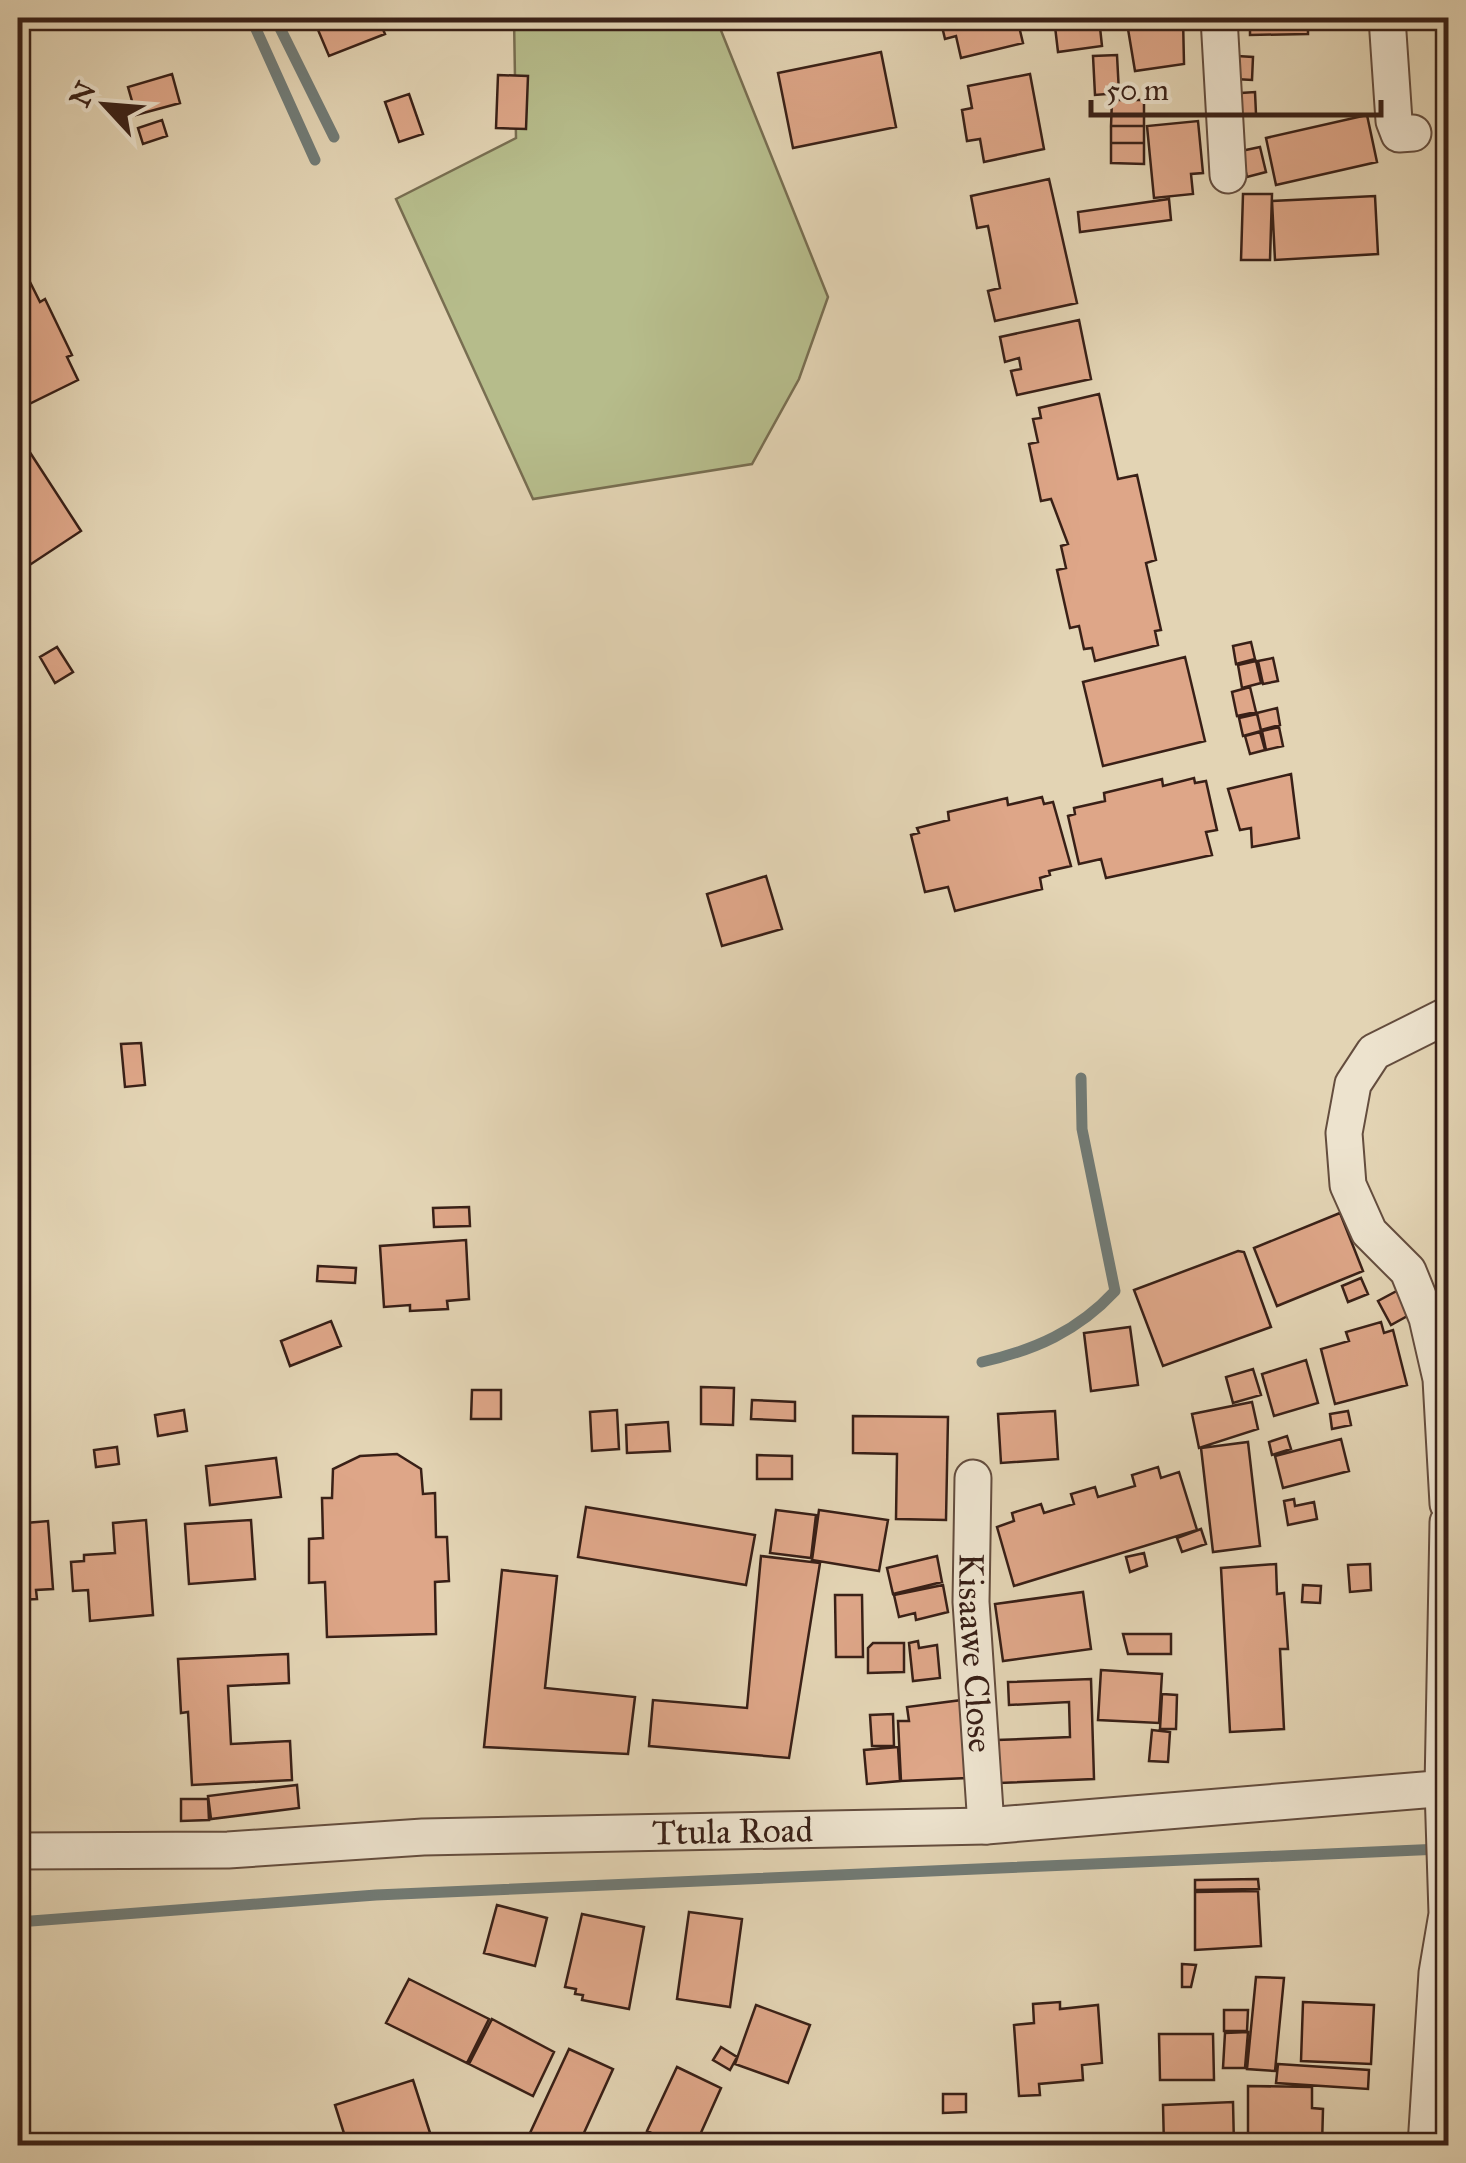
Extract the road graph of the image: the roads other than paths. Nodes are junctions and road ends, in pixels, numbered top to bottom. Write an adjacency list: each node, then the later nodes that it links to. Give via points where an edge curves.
1 (1219, 18): 4 (street)
2 (1386, 18): 3 (street, via 1394,121 1399,134)
3 (1412, 133)
4 (1228, 175)
5 (1448, 1015): 7 (street, via 1374,1052 1353,1084 1344,1133 1348,1185 1369,1232 1408,1270 1427,1318 1441,1379)
6 (972, 1478): 10 (street, Kisaawe Close, via 971,1602)
7 (1448, 1504)
8 (1448, 1522): 9 (street)
9 (1446, 1788): 10 (street, Ttula Road); 12 (street, via 1447,1914)
10 (986, 1826): 11 (street, Ttula Road)
11 (18, 1851)
12 (1426, 2146)

